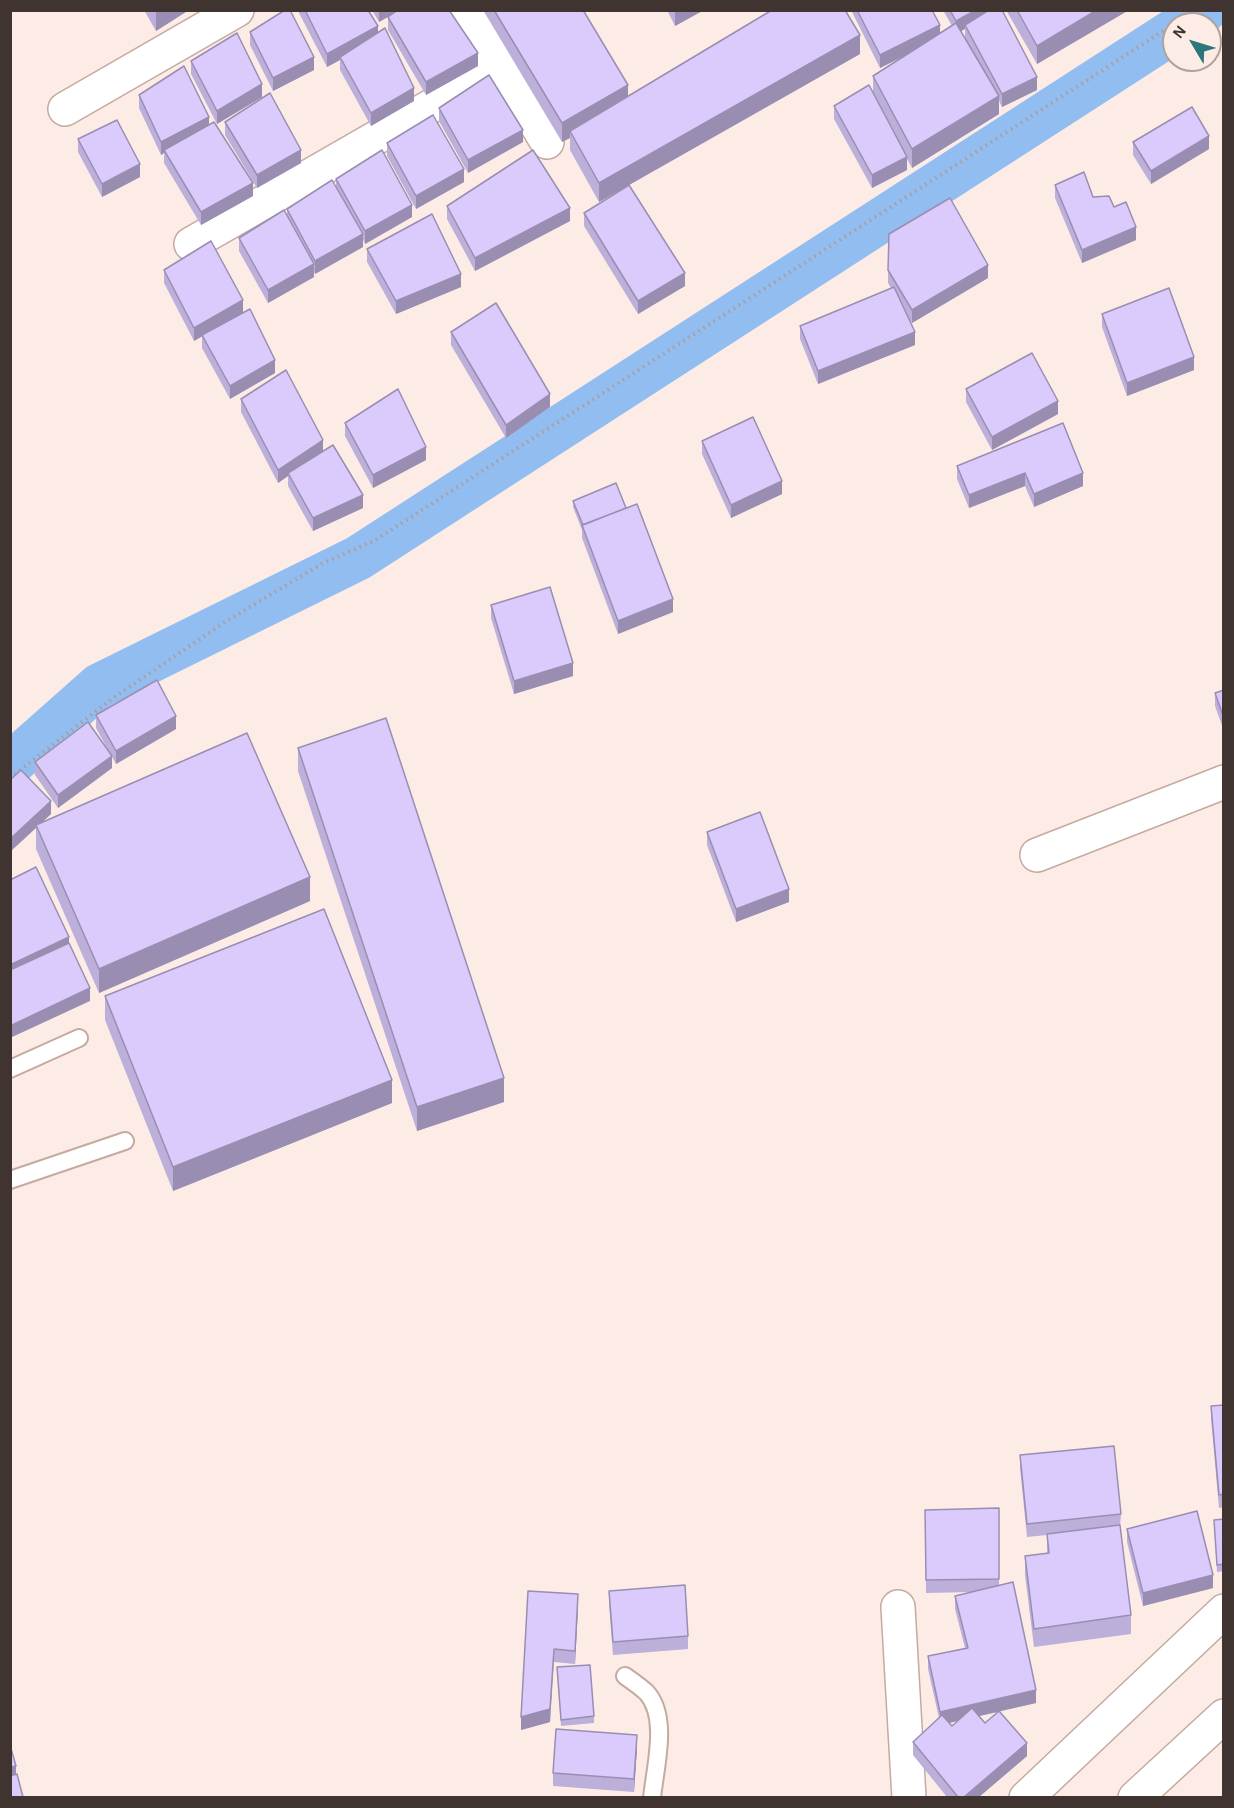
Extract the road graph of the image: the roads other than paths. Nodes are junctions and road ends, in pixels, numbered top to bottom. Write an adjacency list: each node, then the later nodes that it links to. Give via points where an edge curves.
1 (237, 10): 4 (main road)
2 (467, 10): 3 (main road)
3 (501, 66): 5 (main road); 6 (main road)
4 (65, 110)
5 (547, 142)
6 (191, 244)
7 (1224, 782): 8 (main road)
8 (1037, 855)
9 (79, 1038): 10 (lane)
10 (10, 1069)
11 (126, 1141): 12 (lane)
12 (10, 1180)
13 (898, 1607): 18 (main road)
14 (1224, 1611): 19 (main road)
15 (625, 1676): 17 (lane, via 647,1693 657,1710 659,1731)
16 (1224, 1716): 20 (main road)
17 (652, 1797)
18 (909, 1797)
19 (1026, 1797)
20 (1135, 1797)

